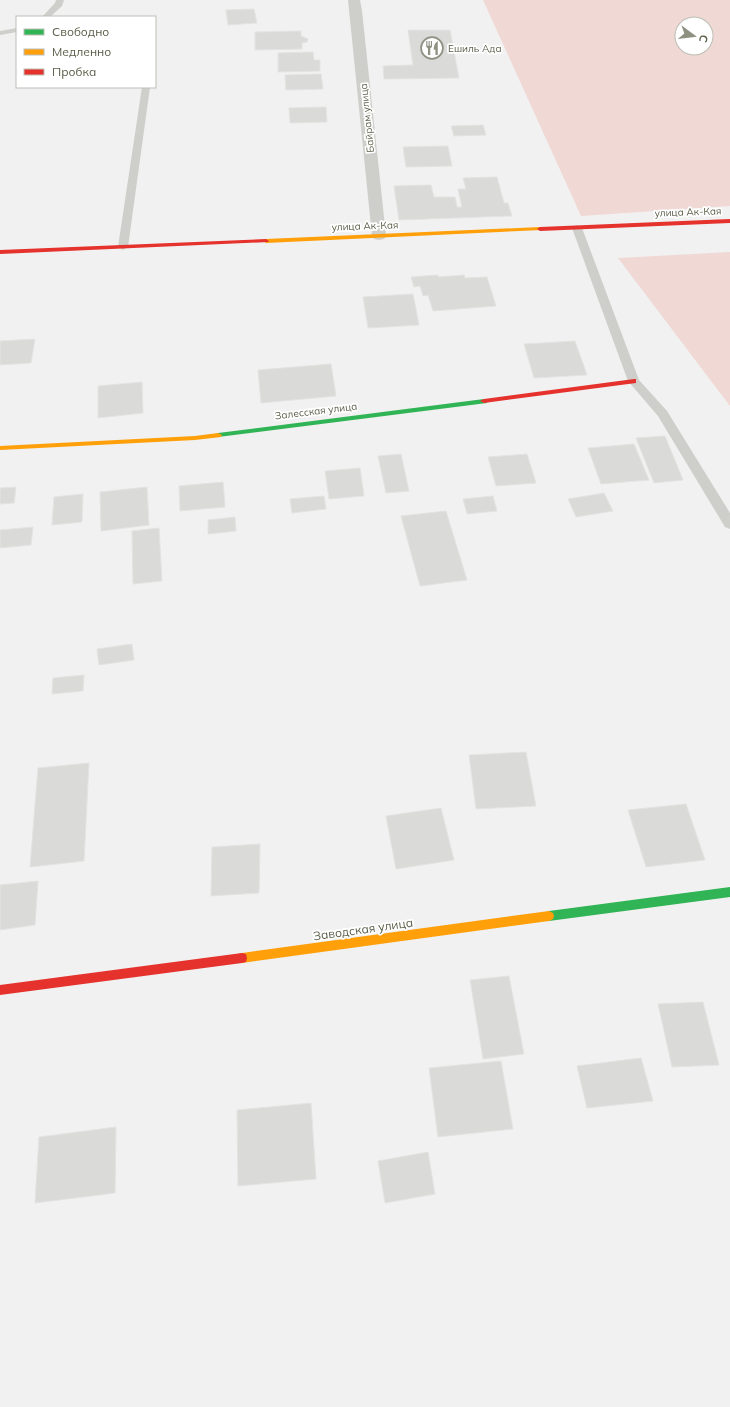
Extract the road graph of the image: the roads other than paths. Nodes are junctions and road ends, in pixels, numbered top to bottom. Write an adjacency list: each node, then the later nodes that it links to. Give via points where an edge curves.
1 (60, 0): 3 (lane)
2 (354, 0): 9 (street, Байрам улица)
3 (47, 16)
4 (16, 30): 5 (lane)
5 (0, 34)
6 (146, 88): 10 (lane)
7 (730, 221): 8 (street, улица Ак-Кая)
8 (577, 228): 9 (street, улица Ак-Кая); 12 (lane)
9 (379, 236): 10 (street, улица Ак-Кая)
10 (123, 247): 11 (street, улица Ак-Кая)
11 (0, 252)
12 (634, 381): 13 (street, Залесская улица, via 196,438); 14 (lane, via 663,414)
13 (0, 448)
14 (730, 524)
15 (730, 892): 16 (street, Заводская улица)
16 (0, 990)

